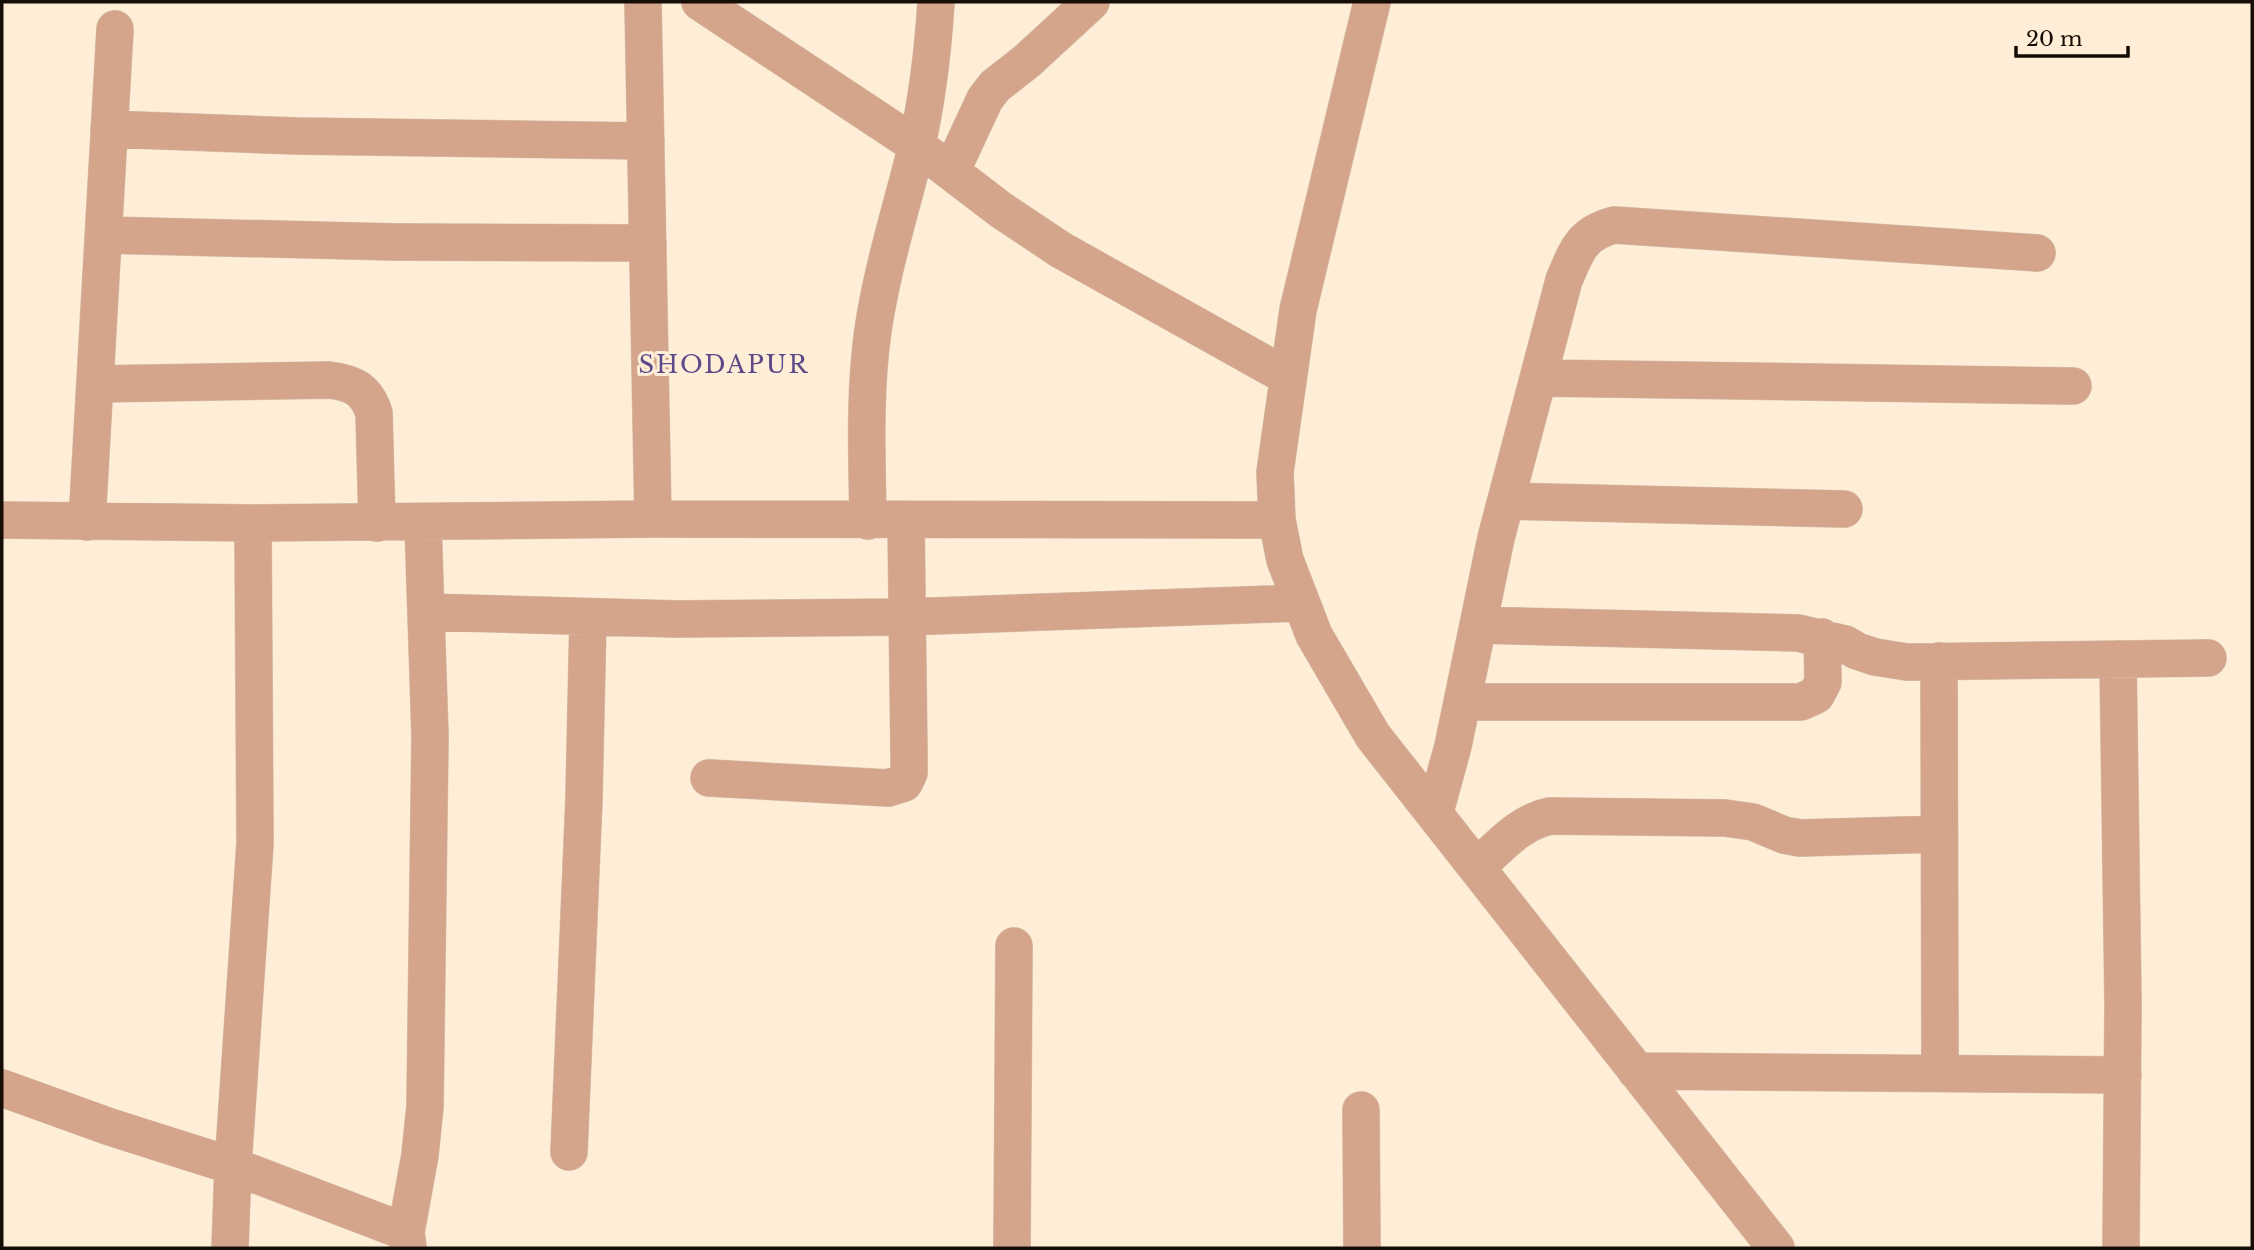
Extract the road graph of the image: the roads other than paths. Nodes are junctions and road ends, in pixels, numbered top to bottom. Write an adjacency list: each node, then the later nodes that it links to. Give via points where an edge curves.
1 (643, 2): 8 (street)
2 (700, 2): 9 (street)
3 (936, 2): 9 (street)
4 (1091, 2): 10 (street, via 995,86)
5 (1372, 2): 14 (street, via 1298,310)
6 (115, 29): 7 (street)
7 (109, 129): 8 (street); 11 (street)
8 (646, 141): 12 (street)
9 (916, 145): 10 (street); 23 (street, via 873,329 866,394)
10 (951, 172): 14 (street, via 1061,250)
11 (103, 235): 12 (street); 16 (street)
12 (648, 243): 20 (street)
13 (2037, 253): 15 (street, via 1614,225 1595,230 1572,260)
14 (1288, 377): 22 (street, via 1275,472)
15 (1539, 378): 17 (street); 18 (street)
16 (95, 384): 25 (street); 27 (street, via 347,382 365,396 374,413)
17 (2073, 386)
18 (1506, 501): 19 (street); 33 (street)
19 (1844, 509)
20 (653, 519): 23 (street); 28 (street)
21 (2, 520): 25 (street)
22 (1277, 520): 24 (street); 29 (street)
23 (868, 521): 24 (street)
24 (906, 521): 32 (street)
25 (88, 522): 26 (street)
26 (253, 523): 27 (street); 50 (street, via 255,844)
27 (377, 523): 28 (street)
28 (423, 523): 30 (street)
29 (1300, 603): 32 (street); 40 (street, via 1373,736)
30 (426, 612): 31 (street); 51 (street, via 430,736 425,1106)
31 (588, 617): 32 (street); 49 (street)
32 (906, 617): 39 (street, via 909,774 904,783 888,788)
33 (1478, 625): 34 (street, via 1751,631); 38 (street)
34 (1822, 637): 37 (street, via 1875,657); 38 (street, via 1823,682 1816,695 1801,702)
35 (2207, 658): 36 (street)
36 (2118, 659): 37 (street); 46 (street)
37 (1939, 661): 41 (street)
38 (1462, 702): 40 (street)
39 (709, 778)
40 (1435, 812): 42 (street)
41 (1940, 834): 42 (street, via 1800,838 1725,818 1550,816 1522,828); 45 (street)
42 (1477, 867): 44 (street)
43 (1014, 946): 53 (street)
44 (1636, 1071): 45 (street); 55 (street)
45 (1940, 1072): 46 (street)
46 (2123, 1075): 56 (street)
47 (2, 1088): 50 (street)
48 (1361, 1110): 54 (street)
49 (569, 1152)
50 (233, 1166): 51 (street); 52 (street)
51 (407, 1240)
52 (230, 1248)
53 (1012, 1248)
54 (1362, 1248)
55 (1776, 1248)
56 (2121, 1248)

